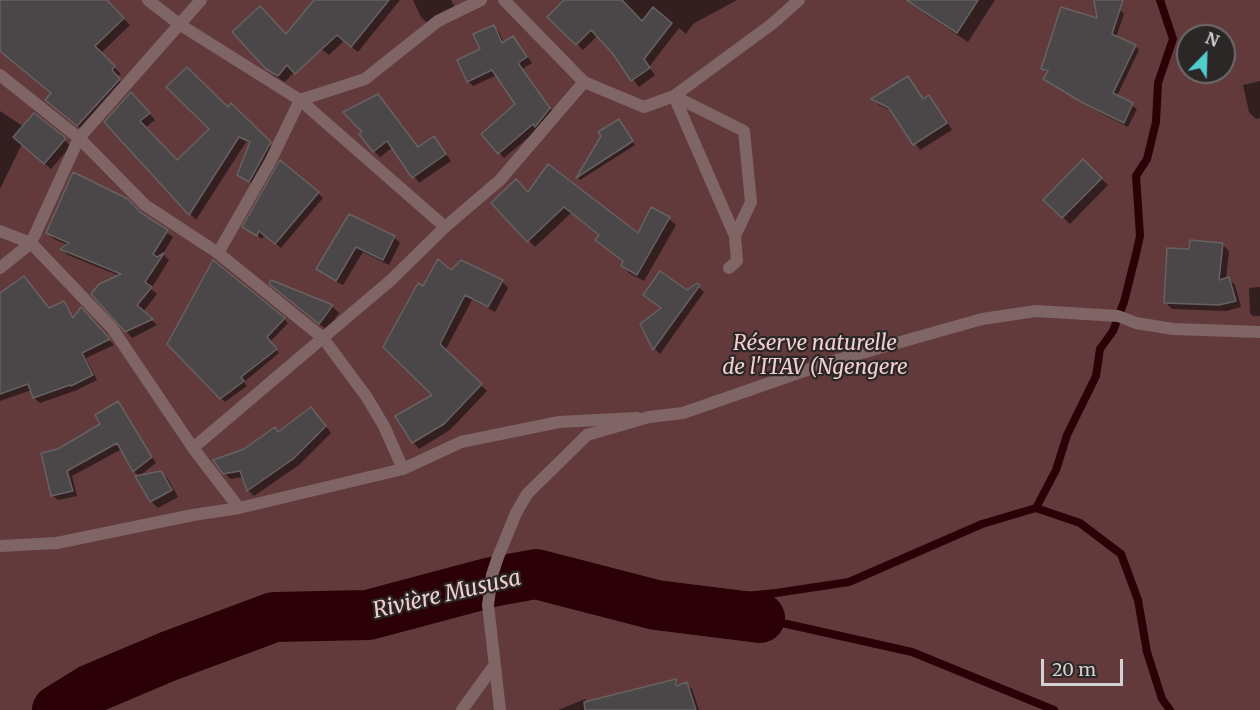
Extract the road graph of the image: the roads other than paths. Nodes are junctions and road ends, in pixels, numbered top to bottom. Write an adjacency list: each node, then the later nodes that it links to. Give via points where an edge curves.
1 (148, 0): 6 (street)
2 (201, 0): 6 (street)
3 (481, 0): 10 (street, via 438,21 366,79)
4 (504, 0): 8 (street)
5 (799, 0): 9 (street)
6 (179, 24): 10 (street); 11 (street)
7 (0, 75): 11 (street)
8 (584, 82): 9 (street, via 644,107); 12 (street, via 500,180)
9 (674, 96): 14 (street); 14 (street, via 744,131 751,201)
10 (300, 100): 12 (street); 16 (street)
11 (79, 138): 15 (street); 16 (street, via 145,204)
12 (445, 227): 20 (street)
13 (0, 231): 15 (street)
14 (735, 236): 18 (street, via 737,261)
15 (31, 243): 17 (street); 22 (street, via 112,328)
16 (218, 254): 20 (street)
17 (0, 268)
18 (729, 268)
19 (1260, 332): 21 (street, via 1173,329 1118,316 1036,311 982,319 830,362 682,413)
20 (323, 338): 22 (street); 23 (street, via 366,396)
21 (649, 417): 23 (street, via 559,422 461,442); 26 (street, via 587,435 527,494 492,575 488,605)
22 (193, 448): 24 (street)
23 (403, 469): 24 (street)
24 (239, 508): 25 (street, via 57,543)
25 (0, 546)
26 (493, 667): 27 (street); 28 (street)
27 (462, 710)
28 (500, 710)

